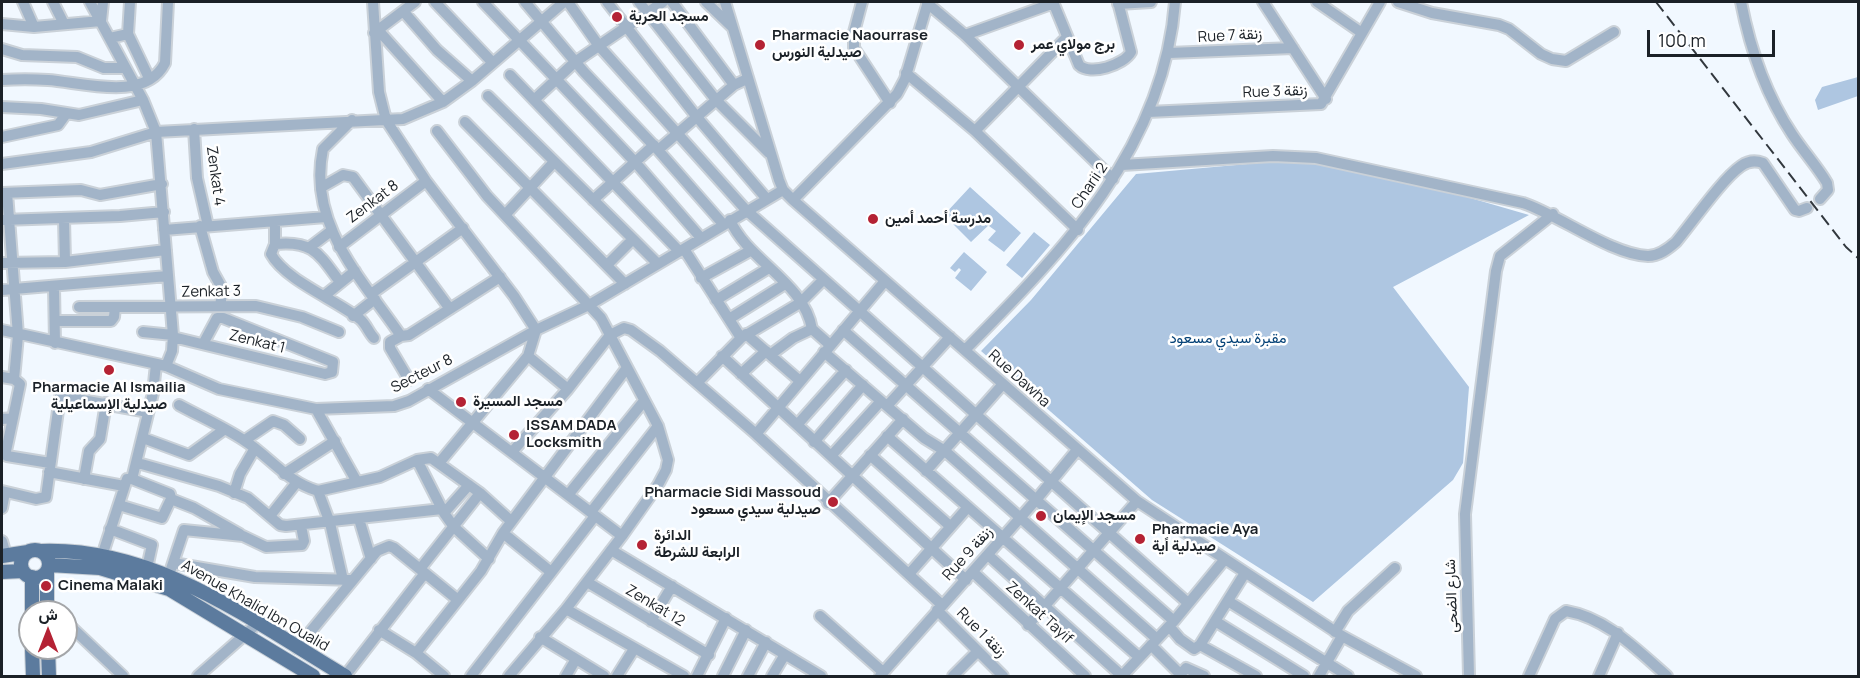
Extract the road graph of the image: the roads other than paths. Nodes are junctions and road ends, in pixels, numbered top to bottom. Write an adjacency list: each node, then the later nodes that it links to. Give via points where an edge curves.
1 (23, 2): 36 (street)
2 (53, 2): 35 (street)
3 (90, 2): 33 (street)
4 (103, 2): 33 (street)
5 (130, 2): 42 (street)
6 (168, 2): 56 (street, via 165,63)
7 (373, 2): 39 (street)
8 (415, 2): 30 (street)
9 (435, 2): 52 (street)
10 (483, 2): 46 (street)
11 (525, 2): 32 (street)
12 (566, 2): 32 (street); 47 (street)
13 (607, 2): 38 (street)
14 (639, 2): 31 (street)
15 (663, 2): 31 (street)
16 (672, 2): 61 (street)
17 (706, 2): 37 (street)
18 (725, 2): 37 (street, Rue Dawha)
19 (862, 2): 70 (street, via 854,48)
20 (928, 2): 43 (street); 54 (street)
21 (1054, 2): 43 (street); 45 (street)
22 (1151, 2): 29 (street)
23 (1175, 2): 50 (street, Charii 2)
24 (1263, 2): 48 (street)
25 (1317, 2): 41 (street)
26 (1380, 2): 41 (street, Rue 3 زنقة)
27 (1398, 2): 40 (street, via 1432,14 1509,29 1540,54 1559,61 1566,61)
28 (1741, 2): 99 (street, via 1750,41 1776,107 1827,183 1826,194)
29 (1118, 3): 45 (street, via 1131,43 1131,52 1125,59 1095,70 1083,69)
30 (403, 11): 39 (street); 60 (street, via 437,50)
31 (646, 13): 38 (street); 68 (street)
32 (542, 20): 46 (street); 51 (street)
33 (101, 21): 35 (street); 44 (street)
34 (2, 24): 36 (street)
35 (64, 24): 36 (street)
36 (34, 27)
37 (732, 27): 57 (street, Rue Dawha)
38 (626, 28): 47 (street); 74 (street)
39 (377, 32): 69 (street); 76 (street, via 380,92)
40 (1614, 32)
41 (1362, 33): 65 (street, Rue 3 زنقة)
42 (128, 34): 44 (street); 56 (street)
43 (965, 35): 63 (street)
44 (110, 38): 53 (street)
45 (1066, 38): 63 (street)
46 (519, 42): 52 (street); 59 (street)
47 (599, 46): 51 (street); 82 (street)
48 (1293, 48): 50 (street, Rue 7 زنقة); 65 (street)
49 (2, 50): 53 (street, via 22,55 76,57 104,68)
50 (1169, 53): 72 (street, Charii 2)
51 (575, 62): 59 (street); 84 (street)
52 (493, 63): 60 (street)
53 (124, 68): 62 (street)
54 (906, 73): 70 (street); 79 (street)
55 (510, 75): 67 (street)
56 (149, 78): 62 (street)
57 (747, 79): 61 (street); 85 (street, Rue Dawha)
58 (2, 80): 62 (street)
59 (554, 80): 67 (street); 87 (street)
60 (472, 81): 69 (street)
61 (734, 85): 68 (street)
62 (134, 86): 66 (street)
63 (1019, 87): 79 (street); 90 (street)
64 (488, 96): 86 (street)
65 (1326, 99): 72 (street, Rue 3 زنقة, via 1315,106)
66 (143, 100): 73 (street, via 96,112); 80 (street)
67 (534, 100): 92 (street)
68 (716, 100): 74 (street); 85 (street)
69 (443, 102): 76 (street, via 403,119)
70 (890, 103): 101 (street)
71 (2, 108): 73 (street)
72 (1149, 112): 89 (street, Charii 2)
73 (66, 114): 83 (street, via 58,125)
74 (696, 116): 82 (street); 98 (street)
75 (352, 120): 76 (street); 78 (street); 94 (street, via 323,149)
76 (386, 120): 91 (street)
77 (465, 122): 95 (street)
78 (194, 129): 80 (street); 113 (street, Zenkat 4)
79 (975, 131): 116 (street)
80 (156, 132): 88 (street, via 91,152); 93 (street)
81 (437, 132): 107 (street)
82 (677, 134): 84 (street); 103 (street)
83 (2, 137)
84 (656, 147): 87 (street); 112 (street)
85 (771, 156): 96 (street, Rue Dawha)
86 (554, 162): 95 (street); 100 (street)
87 (635, 162): 92 (street); 118 (street)
88 (2, 164)
89 (1122, 165): 90 (street, Charii 2); 105 (street, via 1273,156 1316,158 1523,203)
90 (1113, 179): 116 (street, Charii 2)
91 (426, 182): 106 (street, Zenkat 8); 114 (street)
92 (614, 182): 100 (street); 124 (street)
93 (162, 184): 97 (street, via 100,195 81,190); 104 (street)
94 (322, 187): 106 (street, via 344,175 350,176); 108 (street)
95 (531, 188): 107 (street); 130 (street)
96 (783, 190): 98 (street, Secteur 8); 101 (street, Rue Dawha)
97 (4, 193): 110 (street)
98 (765, 198): 103 (street, Secteur 8)
99 (1820, 199)
100 (593, 200): 119 (street)
101 (793, 200): 137 (street, Rue Dawha)
102 (1807, 208): 105 (street, via 1795,210 1769,169 1757,161 1739,167 1676,242 1657,255 1624,251)
103 (746, 210): 112 (street, Secteur 8); 136 (street)
104 (164, 212): 109 (street); 115 (street)
105 (1553, 214): 361 (street, شارع الضحى, via 1500,256 1465,514)
106 (383, 215): 122 (street, Zenkat 8); 128 (street)
107 (505, 215): 150 (street)
108 (326, 217): 111 (street); 117 (street)
109 (64, 219): 110 (street); 127 (street)
110 (5, 220): 126 (street)
111 (275, 222): 113 (street); 120 (street)
112 (727, 222): 118 (street, Secteur 8); 125 (street)
113 (204, 226): 115 (street); 149 (street, Zenkat 4, via 213,272 223,290)
114 (463, 228): 128 (street); 134 (street)
115 (164, 230): 123 (street)
116 (1078, 230): 176 (street, Charii 2)
117 (331, 231): 121 (street); 122 (street)
118 (701, 238): 124 (street, Secteur 8)
119 (633, 239): 129 (street); 130 (street)
120 (275, 244): 121 (street, via 299,243); 145 (street, via 274,258)
121 (310, 247): 138 (street)
122 (339, 247): 132 (street)
123 (166, 250): 127 (street); 133 (street)
124 (682, 250): 129 (street, Secteur 8); 135 (street)
125 (750, 251): 131 (street); 135 (street)
126 (7, 262): 127 (street); 143 (street)
127 (65, 262)
128 (416, 262): 146 (street); 154 (street)
129 (658, 264): 139 (street, Secteur 8)
130 (607, 265): 139 (street)
131 (769, 268): 140 (street); 147 (street)
132 (355, 271): 138 (street); 146 (street)
133 (168, 276): 141 (street); 153 (street)
134 (500, 277): 154 (street); 162 (street)
135 (701, 278): 147 (street)
136 (823, 280): 148 (street); 155 (street)
137 (885, 280): 155 (street); 172 (street, Rue Dawha)
138 (340, 282): 145 (street)
139 (626, 284): 150 (street, Secteur 8)
140 (785, 284): 148 (street); 157 (street)
141 (78, 285): 142 (street); 151 (street)
142 (54, 287): 143 (street); 158 (street)
143 (15, 289): 144 (street); 166 (street)
144 (2, 290)
145 (324, 296): 156 (street)
146 (373, 296): 156 (street); 169 (street)
147 (716, 300): 157 (street)
148 (800, 303): 160 (street); 170 (street)
149 (220, 305): 153 (street, Zenkat 3); 165 (street, Zenkat 3, via 271,308)
150 (589, 305): 162 (street, Secteur 8); 167 (street)
151 (79, 307): 152 (street, Zenkat 3); 159 (street)
152 (115, 307): 153 (street, Zenkat 3); 159 (street, via 111,321)
153 (171, 308): 168 (street)
154 (450, 309): 169 (street, via 410,335)
155 (860, 311): 163 (street); 181 (street)
156 (353, 316): 171 (street)
157 (729, 319): 170 (street)
158 (55, 321): 159 (street); 173 (street)
159 (80, 321)
160 (812, 328): 175 (street); 177 (street)
161 (2, 330): 166 (street, Secteur 8)
162 (536, 330): 178 (street); 193 (street, Secteur 8)
163 (843, 330): 175 (street); 190 (street)
164 (143, 332): 168 (street, Zenkat 1)
165 (339, 332)
166 (18, 335): 173 (street, Secteur 8); 186 (street)
167 (610, 335): 182 (street); 189 (street, Rue 1 زنقة, via 624,328 631,330); 194 (street)
168 (173, 336): 174 (street, Zenkat 1); 180 (street, via 172,351)
169 (401, 336): 187 (street, via 389,345)
170 (744, 336): 177 (street); 179 (street)
171 (374, 338)
172 (950, 338): 176 (street, Rue Dawha); 181 (street)
173 (55, 343): 180 (street, Secteur 8)
174 (203, 344): 174 (street, Zenkat 1, via 218,318 226,318 333,362 333,371 325,374)
175 (827, 349): 183 (street); 188 (street)
176 (965, 350): 191 (street, Rue Dawha)
177 (768, 353): 184 (street); 188 (street)
178 (528, 356): 194 (street); 205 (street)
179 (722, 356): 184 (street, Zenkat Tayif); 189 (street)
180 (161, 365): 200 (street, Secteur 8, via 219,389); 201 (street)
181 (922, 367): 190 (street); 202 (street)
182 (626, 369): 195 (street); 230 (street)
183 (846, 370): 192 (street); 206 (street)
184 (741, 374): 199 (street, Zenkat Tayif)
185 (2, 377): 186 (street)
186 (14, 379): 203 (street, via 20,384)
187 (409, 380)
188 (800, 381): 199 (street)
189 (697, 383): 210 (street, Rue 1 زنقة)
190 (907, 384): 197 (street); 209 (street)
191 (1003, 384): 202 (street); 218 (street, Rue Dawha)
192 (863, 385): 197 (street); 216 (street)
193 (428, 389): 200 (street, Secteur 8, via 394,406); 205 (street)
194 (568, 389): 220 (street)
195 (644, 401): 207 (street); 241 (street)
196 (106, 403): 201 (street); 226 (street, via 60,396); 231 (street, via 100,439 89,451)
197 (884, 403): 204 (street); 222 (street)
198 (179, 405): 208 (street)
199 (778, 408): 206 (street, Zenkat Tayif); 210 (street)
200 (316, 409): 215 (street)
201 (148, 412): 212 (street)
202 (977, 415): 209 (street); 234 (street)
203 (7, 419): 226 (street, via 7,456)
204 (903, 419): 211 (street); 219 (street)
205 (472, 422): 220 (street); 224 (street)
206 (797, 425): 216 (street, Zenkat Tayif)
207 (658, 426): 250 (street); 263 (street, via 665,443 666,471)
208 (225, 429): 212 (street, via 189,455); 214 (street)
209 (961, 433): 219 (street); 243 (street)
210 (756, 434): 245 (street, Rue 1 زنقة)
211 (887, 436): 221 (street); 227 (street)
212 (143, 438): 225 (street)
213 (300, 439): 214 (street, via 273,421)
214 (245, 440): 217 (street)
215 (335, 441): 228 (street); 233 (street)
216 (814, 442): 222 (street, Zenkat Tayif)
217 (255, 448): 228 (street); 239 (street)
218 (1077, 450): 234 (street, Rue 9 زنقة); 244 (street, Rue Dawha)
219 (945, 451): 227 (street); 252 (street)
220 (512, 452): 230 (street)
221 (870, 455): 229 (street); 258 (street)
222 (831, 456): 229 (street, Zenkat Tayif)
223 (417, 460): 224 (street); 233 (street, via 380,477); 249 (street)
224 (440, 462): 236 (street)
225 (138, 463): 235 (street); 239 (street)
226 (50, 467): 231 (street); 237 (street, via 44,498)
227 (926, 471): 247 (street)
228 (284, 474): 232 (street)
229 (852, 475): 245 (street); 266 (street, Zenkat Tayif)
230 (544, 477): 241 (street); 254 (street)
231 (84, 479): 235 (street)
232 (297, 482): 238 (street); 251 (street)
233 (357, 482): 238 (street)
234 (1052, 482): 243 (street, Rue 9 زنقة); 261 (street)
235 (128, 483): 242 (street, via 170,494); 246 (street)
236 (469, 485): 240 (street); 249 (street)
237 (3, 491): 248 (street)
238 (318, 491): 255 (street)
239 (234, 493): 251 (street, via 253,501)
240 (480, 493): 254 (street); 257 (street)
241 (568, 495): 250 (street)
242 (171, 499): 246 (street, via 162,518); 262 (street)
243 (1036, 500): 252 (street, Rue 9 زنقة); 269 (street)
244 (1137, 501): 261 (street); 275 (street, Rue Dawha)
245 (828, 503): 286 (street, Rue 1 زنقة)
246 (119, 505): 259 (street)
247 (968, 507): 258 (street); 264 (street)
248 (2, 508)
249 (443, 511): 253 (street); 257 (street)
250 (593, 514): 263 (street); 283 (street)
251 (270, 516): 256 (street, via 280,525)
252 (1021, 517): 264 (street, Rue 9 زنقة); 281 (street)
253 (359, 519): 255 (street); 273 (street)
254 (511, 521): 260 (street)
255 (330, 523): 256 (street); 288 (street)
256 (301, 526): 262 (street, via 304,541 299,546 266,548)
257 (454, 526): 274 (street); 280 (street)
258 (950, 526): 266 (street)
259 (110, 529): 272 (street); 277 (street, via 152,545)
260 (503, 533): 274 (street); 283 (street)
261 (1110, 534): 269 (street); 296 (street)
262 (243, 536): 279 (street, via 184,530)
263 (622, 536): 267 (street)
264 (1003, 537): 271 (street, Rue 9 زنقة); 291 (street)
265 (2, 541): 270 (street)
266 (931, 549): 286 (street); 287 (street, Zenkat Tayif)
267 (611, 550): 289 (street); 290 (street)
268 (34, 551): 270 (main road, Avenue Khalid Ibn Oualid); 272 (main road, Avenue Khalid Ibn Oualid); 276 (main road, via 47,557); 285 (main road, via 22,558)
269 (1094, 552): 281 (street); 305 (street)
270 (4, 555)
271 (988, 555): 287 (street, Rue 9 زنقة); 298 (street)
272 (102, 556): 277 (main road, Avenue Khalid Ibn Oualid)
273 (371, 559): 280 (street, via 388,546); 288 (street)
274 (489, 559): 294 (street)
275 (1225, 559): 284 (street, Rue Dawha); 296 (street)
276 (48, 568): 285 (main road, via 40,576); 293 (main road); 311 (main road, Avenue Khalid Ibn Oualid, via 100,568 150,582)
277 (147, 568): 279 (main road, Avenue Khalid Ibn Oualid)
278 (1395, 568): 312 (street, via 1355,603)
279 (171, 569): 288 (street); 304 (main road, Avenue Khalid Ibn Oualid)
280 (422, 571): 294 (street); 307 (street)
281 (1078, 571): 291 (street); 315 (street)
282 (2, 572): 285 (main road)
283 (551, 572): 342 (street)
284 (1245, 573): 295 (street); 312 (street, Rue Dawha)
285 (28, 574): 292 (main road)
286 (909, 574): 297 (street, Rue 1 زنقة)
287 (969, 576): 297 (street, Rue 9 زنقة); 306 (street, Zenkat Tayif)
288 (348, 580): 317 (street)
289 (587, 582): 299 (street); 302 (street, Zenkat 12)
290 (672, 586): 301 (street); 302 (street)
291 (1061, 589): 298 (street); 323 (street)
292 (31, 600)
293 (50, 600)
294 (458, 600): 320 (street)
295 (1228, 601): 303 (street); 327 (street)
296 (1188, 603): 305 (street)
297 (940, 607): 319 (street, Rue 1 زنقة); 333 (street, Rue 9 زنقة)
298 (1046, 607): 306 (street); 334 (street)
299 (566, 609): 313 (street); 318 (street)
300 (820, 616): 333 (street)
301 (726, 618): 308 (street); 321 (street)
302 (651, 621): 321 (street, Zenkat 12)
303 (1215, 621): 316 (street); 358 (street)
304 (257, 624): 311 (street); 317 (main road, Avenue Khalid Ibn Oualid)
305 (1171, 624): 315 (street); 316 (street, via 1179,639)
306 (1028, 625): 355 (street, Zenkat Tayif)
307 (379, 630): 320 (street); 340 (street)
308 (746, 630): 314 (street); 329 (street)
309 (78, 633): 338 (street)
310 (1618, 633): 362 (street, via 1574,612 1560,613); 363 (street); 364 (street)
311 (245, 634): 332 (street); 339 (main road, Avenue Khalid Ibn Oualid)
312 (1339, 634): 327 (street); 335 (street, Rue Dawha)
313 (540, 637): 324 (street); 343 (street)
314 (766, 642): 322 (street); 349 (street)
315 (1154, 642): 323 (street); 331 (street)
316 (1198, 647): 331 (street); 357 (street)
317 (297, 648): 340 (main road, Avenue Khalid Ibn Oualid)
318 (634, 649): 346 (street); 347 (street)
319 (978, 651): 353 (street); 354 (street, Rue 1 زنقة)
320 (416, 653): 341 (street)
321 (709, 655): 348 (street)
322 (784, 656): 328 (street); 350 (street)
323 (1139, 657): 334 (street)
324 (576, 659): 330 (street); 344 (street)
325 (32, 660): 336 (main road)
326 (48, 660): 337 (main road)
327 (1327, 664): 359 (street); 360 (street)
328 (803, 666): 351 (street); 352 (street)
329 (726, 671): 349 (street)
330 (591, 673): 345 (street)
331 (1182, 673): 356 (street)
332 (204, 674)
333 (882, 674)
334 (1125, 675)
335 (1409, 675)
336 (33, 676)
337 (49, 676)
338 (123, 676)
339 (313, 676)
340 (345, 676)
341 (444, 676)
342 (471, 676)
343 (509, 676)
344 (566, 676)
345 (604, 676)
346 (617, 676)
347 (680, 676)
348 (697, 676)
349 (747, 676)
350 (772, 676)
351 (796, 676)
352 (821, 676)
353 (953, 676)
354 (1004, 676)
355 (1085, 676)
356 (1204, 676)
357 (1256, 676)
358 (1304, 676)
359 (1319, 676)
360 (1348, 676)
361 (1469, 676)
362 (1529, 676)
363 (1599, 676)
364 (1667, 676)

